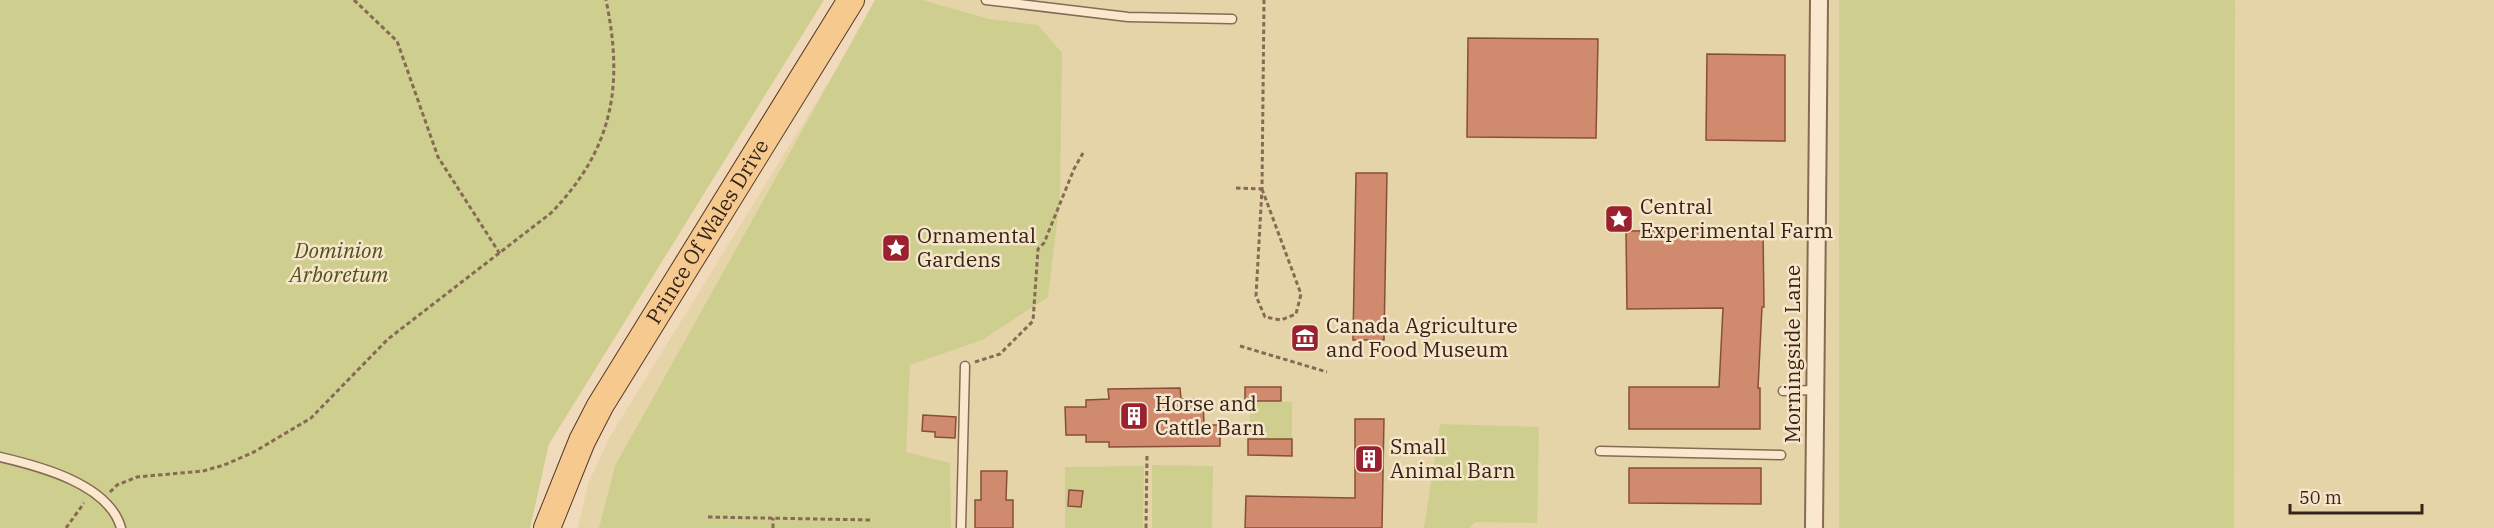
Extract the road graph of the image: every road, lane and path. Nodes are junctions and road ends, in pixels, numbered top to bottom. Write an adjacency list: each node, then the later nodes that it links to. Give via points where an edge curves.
1 (354, 0): 11 (path, via 398,41 438,157)
2 (606, 0): 11 (path, via 614,37 614,91 600,144 573,190)
3 (852, 0): 21 (main road, Prince Of Wales Drive, via 600,406)
4 (986, 0): 7 (lane, via 1128,16)
5 (1264, 0): 10 (path)
6 (1819, 0): 15 (street, Morningside Lane)
7 (1232, 19)
8 (1083, 153): 13 (path, via 1038,249 1033,321 1000,354)
9 (1236, 188): 10 (path)
10 (1262, 189): 10 (path, via 1256,296 1265,316 1281,320 1296,314 1301,294)
11 (500, 254): 23 (path, via 388,339 311,418 224,465 203,471 137,477 117,485)
12 (1240, 346): 14 (path)
13 (965, 366): 32 (lane)
14 (1327, 372)
15 (1815, 390): 16 (lane); 34 (street, Morningside Lane)
16 (1783, 391)
17 (1600, 451): 19 (lane)
18 (1147, 453): 33 (path)
19 (1781, 455)
20 (0, 457): 22 (lane, via 62,475)
21 (573, 468): 29 (main road, Prince Of Wales Drive); 30 (main road, Prince Of Wales Drive)
22 (91, 491): 23 (lane); 27 (path)
23 (103, 500): 28 (lane)
24 (708, 517): 25 (path)
25 (773, 518): 26 (path); 31 (path)
26 (872, 520)
27 (66, 528)
28 (121, 528)
29 (547, 528)
30 (564, 528)
31 (773, 528)
32 (961, 528)
33 (1146, 528)
34 (1814, 528)

